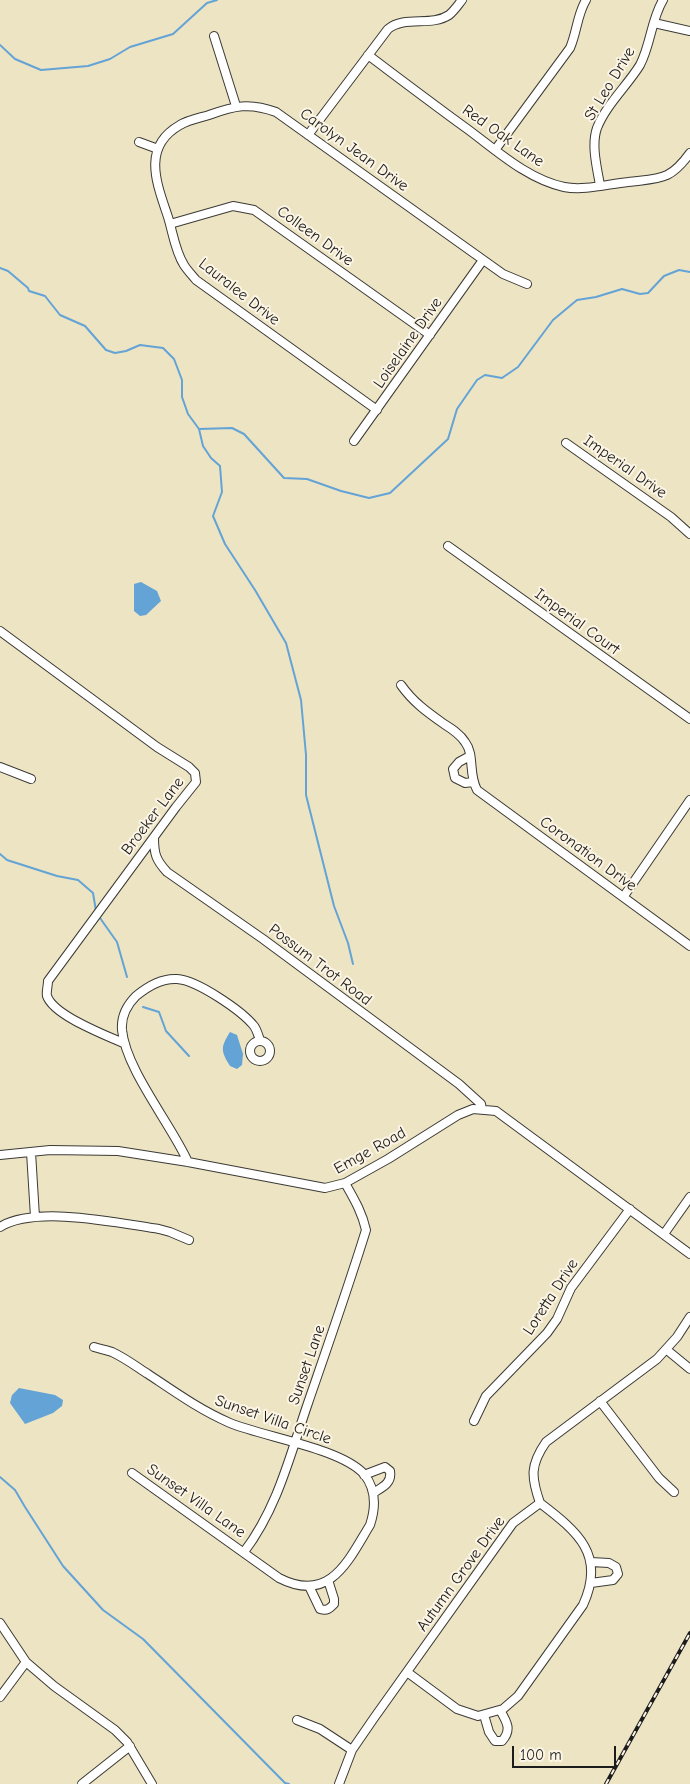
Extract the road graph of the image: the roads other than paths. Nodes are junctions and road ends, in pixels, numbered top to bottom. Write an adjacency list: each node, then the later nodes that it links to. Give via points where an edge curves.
1 (462, 0): 7 (street, via 449,15 439,19 393,25)
2 (586, 0): 12 (street, via 570,48)
3 (663, 0): 4 (street, St Leo Drive)
4 (654, 23): 5 (street); 14 (street, St Leo Drive, via 640,65 596,130)
5 (690, 31)
6 (214, 36): 8 (street)
7 (368, 55): 9 (street); 12 (street, Red Oak Lane)
8 (236, 106): 9 (street, Carolyn Jean Drive, via 253,106 276,112); 11 (street, Carolyn Jean Drive, via 181,124 163,138)
9 (308, 135): 16 (street, Carolyn Jean Drive)
10 (139, 142): 11 (street)
11 (158, 149): 15 (street, Lauralee Drive, via 154,171)
12 (495, 150): 14 (street, Red Oak Lane, via 550,183 583,188)
13 (690, 153): 14 (street, Red Oak Lane, via 675,171 661,178)
14 (600, 185)
15 (170, 224): 18 (street, Colleen Drive, via 233,206 254,210); 19 (street, Lauralee Drive, via 183,264 196,280)
16 (483, 260): 17 (street, Carolyn Jean Drive, via 512,279); 18 (street, Loiselaine Drive)
17 (527, 284)
18 (430, 335): 19 (street, Loiselaine Drive)
19 (377, 410): 20 (street, Loiselaine Drive)
20 (354, 441)
21 (566, 443): 22 (street, Imperial Drive, via 671,516)
22 (690, 534)
23 (448, 546): 26 (street, Imperial Court)
24 (0, 631): 32 (street, Broeker Lane, via 195,773 196,782 191,790)
25 (401, 685): 27 (street, via 420,706 460,735 470,750)
26 (690, 719)
27 (470, 756): 30 (street); 30 (street, Coronation Drive, via 453,769 455,778 465,783)
28 (0, 767): 29 (street)
29 (31, 778)
30 (473, 782): 33 (street, Coronation Drive, via 477,790 492,802)
31 (690, 800): 33 (street)
32 (154, 838): 36 (street, Broeker Lane, via 48,981 46,995 63,1015); 37 (street, Possum Trot Road, via 154,852 167,872 458,1084 481,1104)
33 (624, 896): 34 (street, Coronation Drive)
34 (690, 946)
35 (260, 1040): 36 (street, via 253,1025 208,991 185,980 168,979 145,989 126,1009 122,1030)
36 (125, 1044): 40 (street, via 138,1074)
37 (482, 1110): 41 (street, Emge Road, via 458,1115); 43 (street, via 496,1111)
38 (31, 1152): 39 (street, Emge Road); 40 (street, Emge Road, via 106,1150); 44 (street)
39 (0, 1155)
40 (188, 1162): 41 (street, Emge Road, via 325,1188)
41 (345, 1183): 55 (street, Sunset Lane, via 358,1205 366,1230)
42 (690, 1197): 46 (street)
43 (630, 1209): 46 (street); 54 (street, Loretta Drive, via 571,1288 547,1333 486,1396)
44 (35, 1217): 45 (street); 47 (street, via 64,1216 159,1229)
45 (0, 1227)
46 (664, 1234): 48 (street)
47 (189, 1240)
48 (690, 1254)
49 (690, 1317): 51 (street)
50 (94, 1347): 55 (street, Sunset Villa Circle, via 112,1352 205,1411 232,1424)
51 (667, 1350): 52 (street); 53 (street)
52 (690, 1369)
53 (600, 1401): 58 (street, via 653,1471); 60 (street, via 546,1442 537,1455 533,1477)
54 (474, 1421)
55 (295, 1443): 57 (street, Sunset Villa Circle, via 337,1457); 61 (street, Sunset Lane, via 273,1505)
56 (132, 1473): 61 (street, Sunset Villa Lane)
57 (364, 1475): 59 (street, Sunset Villa Circle); 59 (street, via 385,1467 390,1471 388,1483)
58 (674, 1492)
59 (373, 1493): 63 (street, via 370,1524 338,1574)
60 (540, 1503): 62 (street, via 578,1535); 68 (street, Autumn Grove Drive, via 513,1524)
61 (244, 1552): 65 (street, via 290,1584)
62 (591, 1562): 64 (street); 64 (street, via 609,1563 616,1567 618,1574 613,1580)
63 (328, 1580): 65 (street); 65 (street, via 334,1604 325,1611 320,1610)
64 (591, 1583): 70 (street, via 572,1622 518,1696)
65 (309, 1586)
66 (0, 1623): 67 (street)
67 (26, 1662): 69 (street); 73 (street)
68 (407, 1672): 71 (street, via 457,1709); 74 (street, Autumn Grove Drive)
69 (0, 1697)
70 (500, 1710): 71 (street); 71 (street, via 508,1728 508,1734 502,1740 495,1741)
71 (484, 1715)
72 (297, 1720): 74 (street, via 320,1729)
73 (130, 1746): 75 (street); 76 (street)
74 (352, 1750): 77 (street, Autumn Grove Drive)
75 (82, 1784)
76 (152, 1784)
77 (339, 1784)

